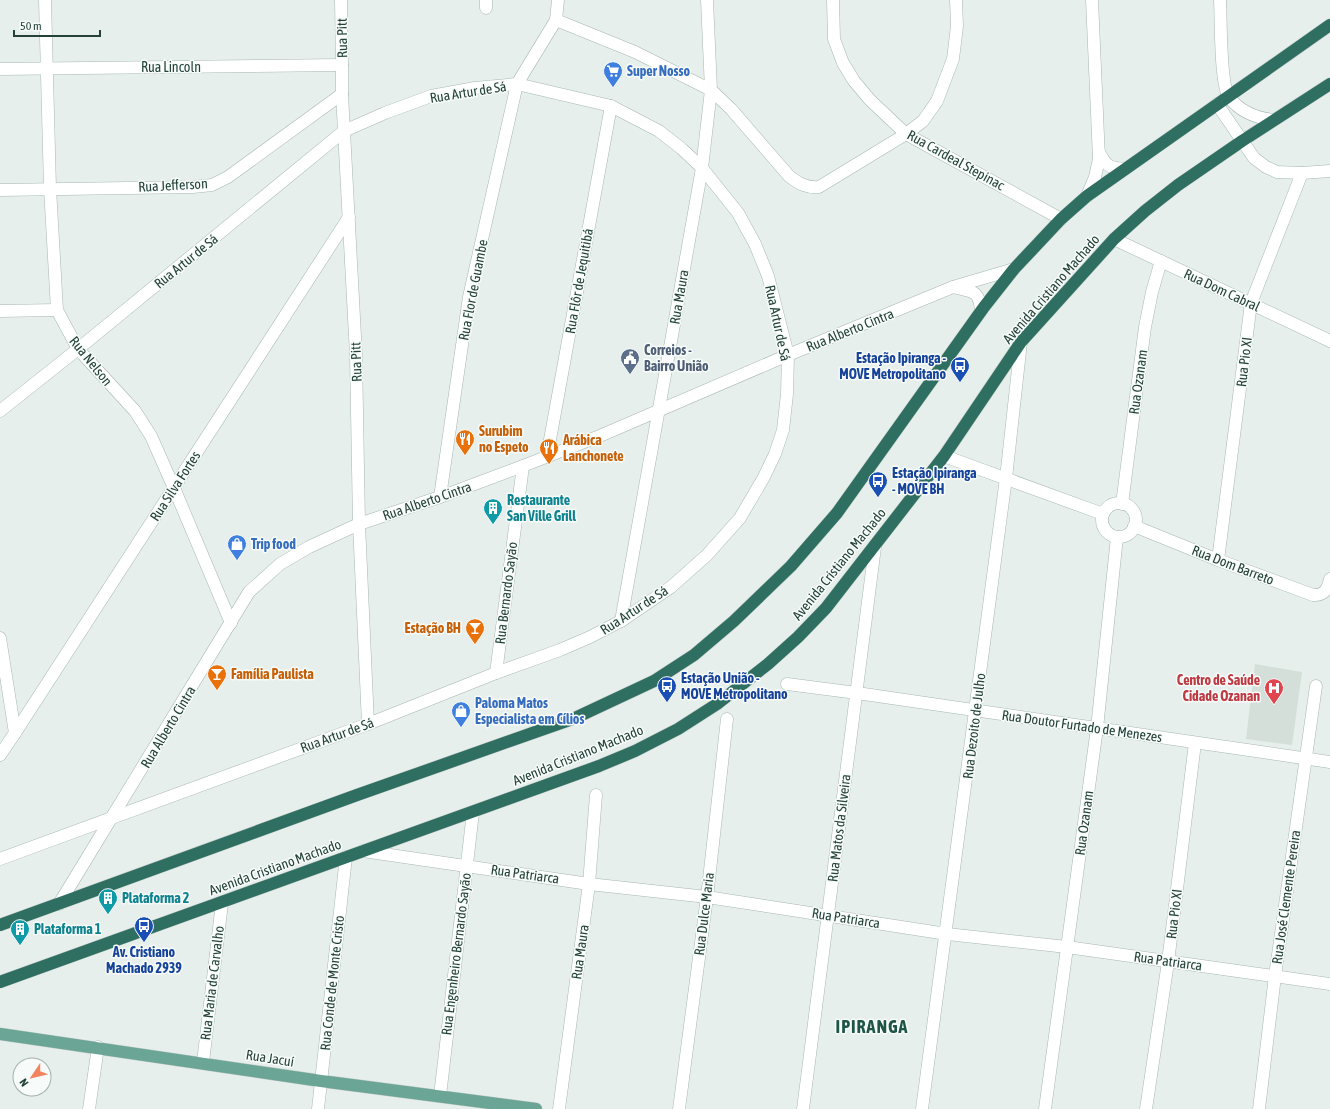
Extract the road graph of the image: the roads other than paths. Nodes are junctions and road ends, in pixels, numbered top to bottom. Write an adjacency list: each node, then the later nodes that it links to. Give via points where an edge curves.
1 (45, 0): 12 (street, Rua Nelson)
2 (341, 0): 11 (street, Rua Pitt)
3 (558, 0): 9 (street)
4 (708, 0): 16 (street, Rua Maura)
5 (833, 0): 23 (street, Rua Cardeal Stepinac, via 834,39 843,63 870,100)
6 (956, 0): 23 (street, via 957,26 953,59 937,101 923,121)
7 (1092, 0): 25 (street)
8 (1220, 0): 18 (street, via 1223,73)
9 (556, 20): 14 (street, Rua Flor de Guambe); 16 (street, via 635,52)
10 (1330, 25): 18 (highway)
11 (342, 65): 12 (street, Rua Lincoln); 17 (street, Rua Pitt)
12 (47, 68): 13 (street, Rua Lincoln); 30 (street, Rua Nelson)
13 (0, 69)
14 (517, 84): 20 (street, Rua Artur de Sá); 22 (street, Rua Artur de Sá, via 430,96); 54 (street, Rua Flor de Guambe, via 469,297)
15 (1330, 84): 21 (highway, Avenida Cristiano Machado)
16 (711, 90): 23 (street, via 795,181 811,188 819,187); 26 (street, Rua Maura)
17 (342, 94): 22 (street, Rua Pitt); 30 (street, Rua Jefferson, via 228,177 212,184)
18 (1228, 96): 19 (highway); 21 (street, via 1240,109 1253,116)
19 (1217, 104): 24 (street); 27 (highway)
20 (611, 106): 26 (street, Rua Artur de Sá, via 659,131); 49 (street, Rua Flôr de Jequitibá)
21 (1274, 120): 24 (highway, Avenida Cristiano Machado)
22 (344, 131): 33 (street, Rua Pitt); 45 (street, Rua Artur de Sá)
23 (906, 134): 34 (street, Rua Cardeal Stepinac)
24 (1242, 141): 29 (street, via 1254,158 1266,167 1277,172); 35 (highway, Avenida Cristiano Machado, via 1178,185)
25 (1099, 152): 27 (street, via 1104,162 1112,168); 32 (street)
26 (702, 168): 46 (street, Rua Artur de Sá, via 738,213 755,244 768,276); 47 (street, Rua Maura)
27 (1125, 169): 32 (highway)
28 (1330, 171): 29 (street)
29 (1302, 173): 39 (street, Rua Pio XI)
30 (50, 188): 31 (street, Rua Jefferson); 40 (street, Rua Nelson)
31 (0, 190)
32 (1087, 196): 34 (highway)
33 (349, 217): 53 (street, Rua Silva Fortes); 57 (street, Rua Pitt, via 356,355)
34 (1062, 219): 37 (highway)
35 (1114, 239): 36 (street, Rua Dom Cabral); 43 (highway, Avenida Cristiano Machado)
36 (1161, 261): 39 (street, Rua Dom Cabral); 55 (street, Rua Ozanam, via 1146,327)
37 (1014, 268): 38 (street, Rua Alberto Cintra); 41 (highway)
38 (953, 287): 41 (street, via 974,293 980,298); 46 (street, Rua Alberto Cintra)
39 (1251, 304): 44 (street, Rua Dom Cabral); 61 (street, Rua Pio XI)
40 (57, 310): 42 (street); 45 (street, Rua Nelson)
41 (981, 310): 89 (highway, via 838,512 791,566 694,655 654,681 575,718)
42 (0, 311)
43 (1021, 342): 50 (highway, Avenida Cristiano Machado); 52 (street, Rua Dezoito de Julho)
44 (1330, 342)
45 (78, 349): 48 (street, Rua Artur de Sá); 53 (street, Rua Nelson, via 135,411 150,436)
46 (788, 355): 47 (street, Rua Alberto Cintra); 63 (street, Rua Artur de Sá, via 783,430 764,478 740,518 707,555 671,587)
47 (659, 410): 49 (street, Rua Alberto Cintra); 63 (street, Rua Maura)
48 (0, 411)
49 (547, 456): 51 (street, Rua Alberto Cintra)
50 (944, 456): 52 (street); 60 (highway, Avenida Cristiano Machado)
51 (523, 466): 54 (street, Rua Alberto Cintra); 66 (street, Rua Bernardo Sayão)
52 (1006, 478): 56 (street); 70 (street, Rua Dezoito de Julho)
53 (174, 488): 64 (street, Rua Nelson); 74 (street, Rua Silva Fortes)
54 (440, 497): 57 (street, Rua Alberto Cintra)
55 (1122, 504): 56 (street, via 1111,506); 58 (street, via 1132,510)
56 (1103, 514): 59 (street, via 1104,529)
57 (359, 524): 64 (street, Rua Alberto Cintra, via 309,547 280,564 249,592); 72 (street, Rua Pitt)
58 (1134, 526): 59 (street, via 1128,535); 61 (street, Rua Dom Barreto)
59 (1117, 537): 73 (street, Rua Ozanam)
60 (874, 546): 69 (street, Rua Matos da Silveira); 80 (highway, Avenida Cristiano Machado, via 826,608 768,664 717,704 678,729 635,751)
61 (1218, 560): 62 (street, Rua Dom Barreto, via 1314,595 1323,594)
62 (1329, 582)
63 (621, 621): 66 (street, Rua Artur de Sá, via 560,650)
64 (231, 623): 81 (street, Rua Alberto Cintra)
65 (0, 638): 74 (street)
66 (496, 673): 72 (street, Rua Artur de Sá)
67 (787, 684): 69 (street, Rua Doutor Furtado de Menezes)
68 (1316, 686): 77 (street, Rua José Clemente Pereira)
69 (856, 693): 70 (street, Rua Doutor Furtado de Menezes); 90 (street, Rua Matos da Silveira)
70 (976, 711): 73 (street, Rua Doutor Furtado de Menezes); 92 (street, Rua Dezoito de Julho)
71 (727, 719): 87 (street, Rua Dulce Maria)
72 (368, 724): 81 (street, Rua Artur de Sá)
73 (1097, 728): 75 (street, Rua Doutor Furtado de Menezes); 93 (street, Rua Ozanam)
74 (15, 734): 76 (street, Rua Silva Fortes)
75 (1195, 743): 77 (street, Rua Doutor Furtado de Menezes); 94 (street, Rua Pio XI)
76 (0, 755)
77 (1305, 759): 78 (street, Rua Doutor Furtado de Menezes); 95 (street, Rua José Clemente Pereira)
78 (1330, 762)
79 (596, 795): 86 (street, Rua Maura)
80 (473, 812): 82 (highway, Avenida Cristiano Machado); 85 (street, Rua Engenheiro Bernardo Sayão)
81 (112, 818): 84 (street, Rua Artur de Sá); 89 (street, Rua Alberto Cintra)
82 (363, 851): 83 (highway, Avenida Cristiano Machado); 85 (street, Rua Patriarca)
83 (346, 857): 88 (highway, Avenida Cristiano Machado); 101 (street, Rua Conde de Monte Cristo)
84 (0, 859)
85 (467, 866): 86 (street, Rua Patriarca); 102 (street, Rua Engenheiro Bernardo Sayão)
86 (589, 884): 87 (street, Rua Patriarca); 106 (street, Rua Maura)
87 (707, 897): 90 (street, Rua Patriarca); 107 (street, Rua Dulce Maria)
88 (222, 903): 96 (highway, Avenida Cristiano Machado); 100 (street, Rua Maria de Carvalho)
89 (59, 904): 91 (highway)
90 (827, 916): 92 (street, Rua Patriarca); 108 (street, Rua Matos da Silveira)
91 (0, 925)
92 (946, 934): 93 (street, Rua Patriarca); 109 (street, Rua Dezoito de Julho)
93 (1067, 947): 94 (street, Rua Patriarca); 110 (street, Rua Ozanam)
94 (1168, 962): 95 (street, Rua Patriarca); 111 (street, Rua Pio XI)
95 (1275, 976): 97 (street, Rua Patriarca); 112 (street, Rua José Clemente Pereira)
96 (0, 982)
97 (1330, 984)
98 (0, 1034): 99 (main road, Rua Jacuí)
99 (98, 1047): 100 (main road, Rua Jacuí); 103 (street)
100 (203, 1062): 101 (main road, Rua Jacuí)
101 (321, 1081): 102 (main road, Rua Jacuí); 104 (street, Rua Conde de Monte Cristo)
102 (440, 1096): 105 (main road, Rua Jacuí)
103 (90, 1109)
104 (318, 1109)
105 (536, 1109)
106 (559, 1109)
107 (679, 1109)
108 (803, 1109)
109 (922, 1109)
110 (1045, 1109)
111 (1146, 1109)
112 (1259, 1109)

